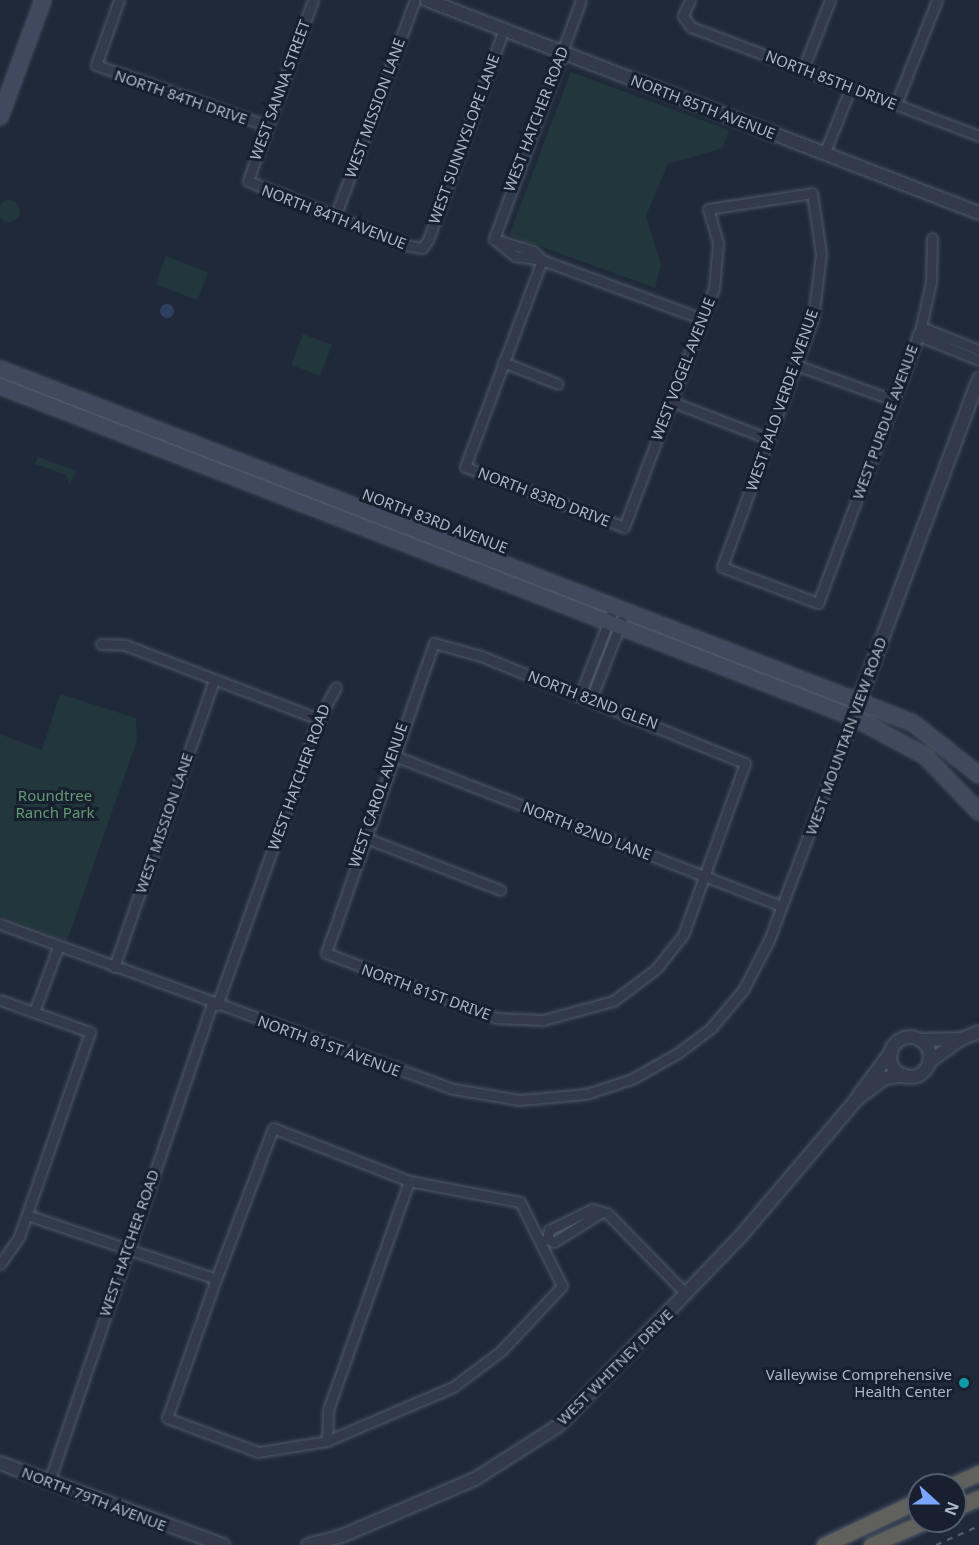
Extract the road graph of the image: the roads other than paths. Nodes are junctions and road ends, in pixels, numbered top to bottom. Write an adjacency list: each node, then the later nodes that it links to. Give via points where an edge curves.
1 (43, 0): 15 (main road)
2 (119, 0): 16 (street, NORTH 84TH DRIVE, via 96,65)
3 (313, 0): 16 (street, WEST SANNA STREET)
4 (415, 0): 22 (street, WEST MISSION LANE)
5 (427, 0): 10 (street, NORTH 85TH AVENUE)
6 (581, 0): 11 (street, WEST HATCHER ROAD)
7 (690, 0): 12 (street, NORTH 85TH DRIVE, via 684,23)
8 (830, 0): 12 (street)
9 (937, 0): 14 (street)
10 (504, 29): 11 (street, NORTH 85TH AVENUE); 24 (street, WEST SUNNYSLOPE LANE)
11 (562, 53): 18 (street, NORTH 85TH AVENUE); 25 (street, WEST HATCHER ROAD, via 494,239 504,251)
12 (803, 69): 13 (street, NORTH 85TH DRIVE)
13 (851, 87): 14 (street, NORTH 85TH DRIVE); 18 (street)
14 (896, 104): 17 (street, NORTH 85TH DRIVE)
15 (0, 117)
16 (267, 126): 19 (street, WEST SANNA STREET)
17 (979, 135)
18 (824, 154): 21 (street, NORTH 85TH AVENUE)
19 (248, 182): 22 (street, NORTH 84TH AVENUE)
20 (813, 193): 26 (street, WEST VOGEL AVENUE, via 708,209 719,259); 31 (street, WEST PALO VERDE AVENUE, via 821,254 819,292)
21 (979, 213)
22 (335, 217): 24 (street, NORTH 84TH AVENUE)
23 (932, 238): 27 (street, WEST PURDUE AVENUE, via 931,282)
24 (422, 248)
25 (542, 260): 26 (street); 30 (street)
26 (702, 319): 37 (street, WEST VOGEL AVENUE)
27 (919, 331): 28 (street); 29 (street); 36 (street, WEST PURDUE AVENUE)
28 (979, 350)
29 (979, 360)
30 (503, 362): 34 (street); 41 (street, NORTH 83RD DRIVE, via 465,466)
31 (796, 365): 36 (street); 40 (street, WEST PALO VERDE AVENUE)
32 (0, 369): 38 (main road, NORTH 83RD AVENUE)
33 (979, 379): 51 (street, WEST MOUNTAIN VIEW ROAD)
34 (558, 384)
35 (0, 386): 39 (main road, NORTH 83RD AVENUE)
36 (893, 400): 42 (street, WEST PURDUE AVENUE, via 818,603)
37 (670, 401): 40 (street); 41 (street, WEST VOGEL AVENUE)
38 (125, 418): 39 (main road); 43 (main road, NORTH 83RD AVENUE)
39 (120, 432): 44 (main road, NORTH 83RD AVENUE)
40 (769, 439): 42 (street, WEST PALO VERDE AVENUE)
41 (624, 527)
42 (722, 567)
43 (620, 609): 44 (street); 51 (main road, NORTH 83RD AVENUE)
44 (614, 625): 49 (street); 50 (street); 52 (main road, NORTH 83RD AVENUE)
45 (440, 642): 49 (street, NORTH 82ND GLEN); 55 (street, WEST CAROL AVENUE, via 430,647)
46 (101, 644): 47 (street, via 125,645)
47 (214, 680): 53 (street); 66 (street, WEST MISSION LANE)
48 (336, 687): 53 (street, WEST HATCHER ROAD)
49 (580, 695): 50 (street, NORTH 82ND GLEN)
50 (591, 699): 60 (street, NORTH 82ND GLEN, via 745,763)
51 (859, 702): 52 (street, WEST MOUNTAIN VIEW ROAD); 54 (main road, NORTH 83RD AVENUE)
52 (854, 717): 56 (main road, NORTH 83RD AVENUE, via 904,742); 62 (street, WEST MOUNTAIN VIEW ROAD)
53 (319, 719): 68 (street, WEST HATCHER ROAD)
54 (944, 743): 56 (main road); 57 (main road, NORTH 83RD AVENUE)
55 (392, 755): 59 (street, WEST CAROL AVENUE); 60 (street, NORTH 82ND LANE)
56 (941, 769): 58 (main road, NORTH 83RD AVENUE)
57 (979, 774)
58 (979, 812)
59 (363, 837): 61 (street); 65 (street, WEST CAROL AVENUE)
60 (707, 878): 62 (street, NORTH 82ND LANE); 65 (street, NORTH 81ST DRIVE, via 678,944 631,989 578,1014 543,1020 496,1018)
61 (500, 890)
62 (782, 906): 74 (street, WEST MOUNTAIN VIEW ROAD, via 743,990 711,1028)
63 (0, 924): 64 (street, NORTH 81ST AVENUE)
64 (58, 947): 66 (street, NORTH 81ST AVENUE); 69 (street)
65 (326, 953)
66 (114, 968): 68 (street, NORTH 81ST AVENUE)
67 (0, 1000): 69 (street)
68 (215, 1004): 74 (street, NORTH 81ST AVENUE, via 362,1060 497,1098 586,1094); 81 (street, WEST HATCHER ROAD)
69 (34, 1012): 79 (street, via 90,1032)
70 (979, 1032): 71 (street, WEST WHITNEY DRIVE)
71 (961, 1039): 72 (street, WEST WHITNEY DRIVE); 75 (street, WEST WHITNEY DRIVE)
72 (921, 1040): 73 (street, WEST WHITNEY DRIVE, via 903,1038); 75 (street)
73 (891, 1052): 76 (street, via 892,1064); 77 (street, WEST WHITNEY DRIVE)
74 (664, 1062)
75 (929, 1062): 76 (street, WEST WHITNEY DRIVE, via 921,1073)
76 (904, 1075): 77 (street, WEST WHITNEY DRIVE, via 885,1078)
77 (857, 1099): 84 (street, WEST WHITNEY DRIVE)
78 (409, 1181): 80 (street, via 520,1202); 83 (street, via 273,1128); 85 (street, via 328,1410)
79 (27, 1215): 81 (street); 82 (street)
80 (543, 1241): 84 (street, via 549,1230 572,1218 592,1209 602,1212); 85 (street, via 562,1286 501,1351 453,1387)
81 (127, 1250): 83 (street); 87 (street, WEST HATCHER ROAD)
82 (0, 1264)
83 (216, 1279): 85 (street, via 167,1418 258,1452)
84 (687, 1294): 90 (street, WEST WHITNEY DRIVE, via 586,1400 528,1448 476,1479)
85 (327, 1441)
86 (0, 1463): 87 (street, NORTH 79TH AVENUE)
87 (49, 1482): 91 (street, NORTH 79TH AVENUE)
88 (907, 1506): 93 (highway)
89 (907, 1529): 94 (highway)
90 (345, 1541): 92 (street, WEST WHITNEY DRIVE)
91 (223, 1545)
92 (308, 1545)
93 (824, 1545)
94 (871, 1545)

